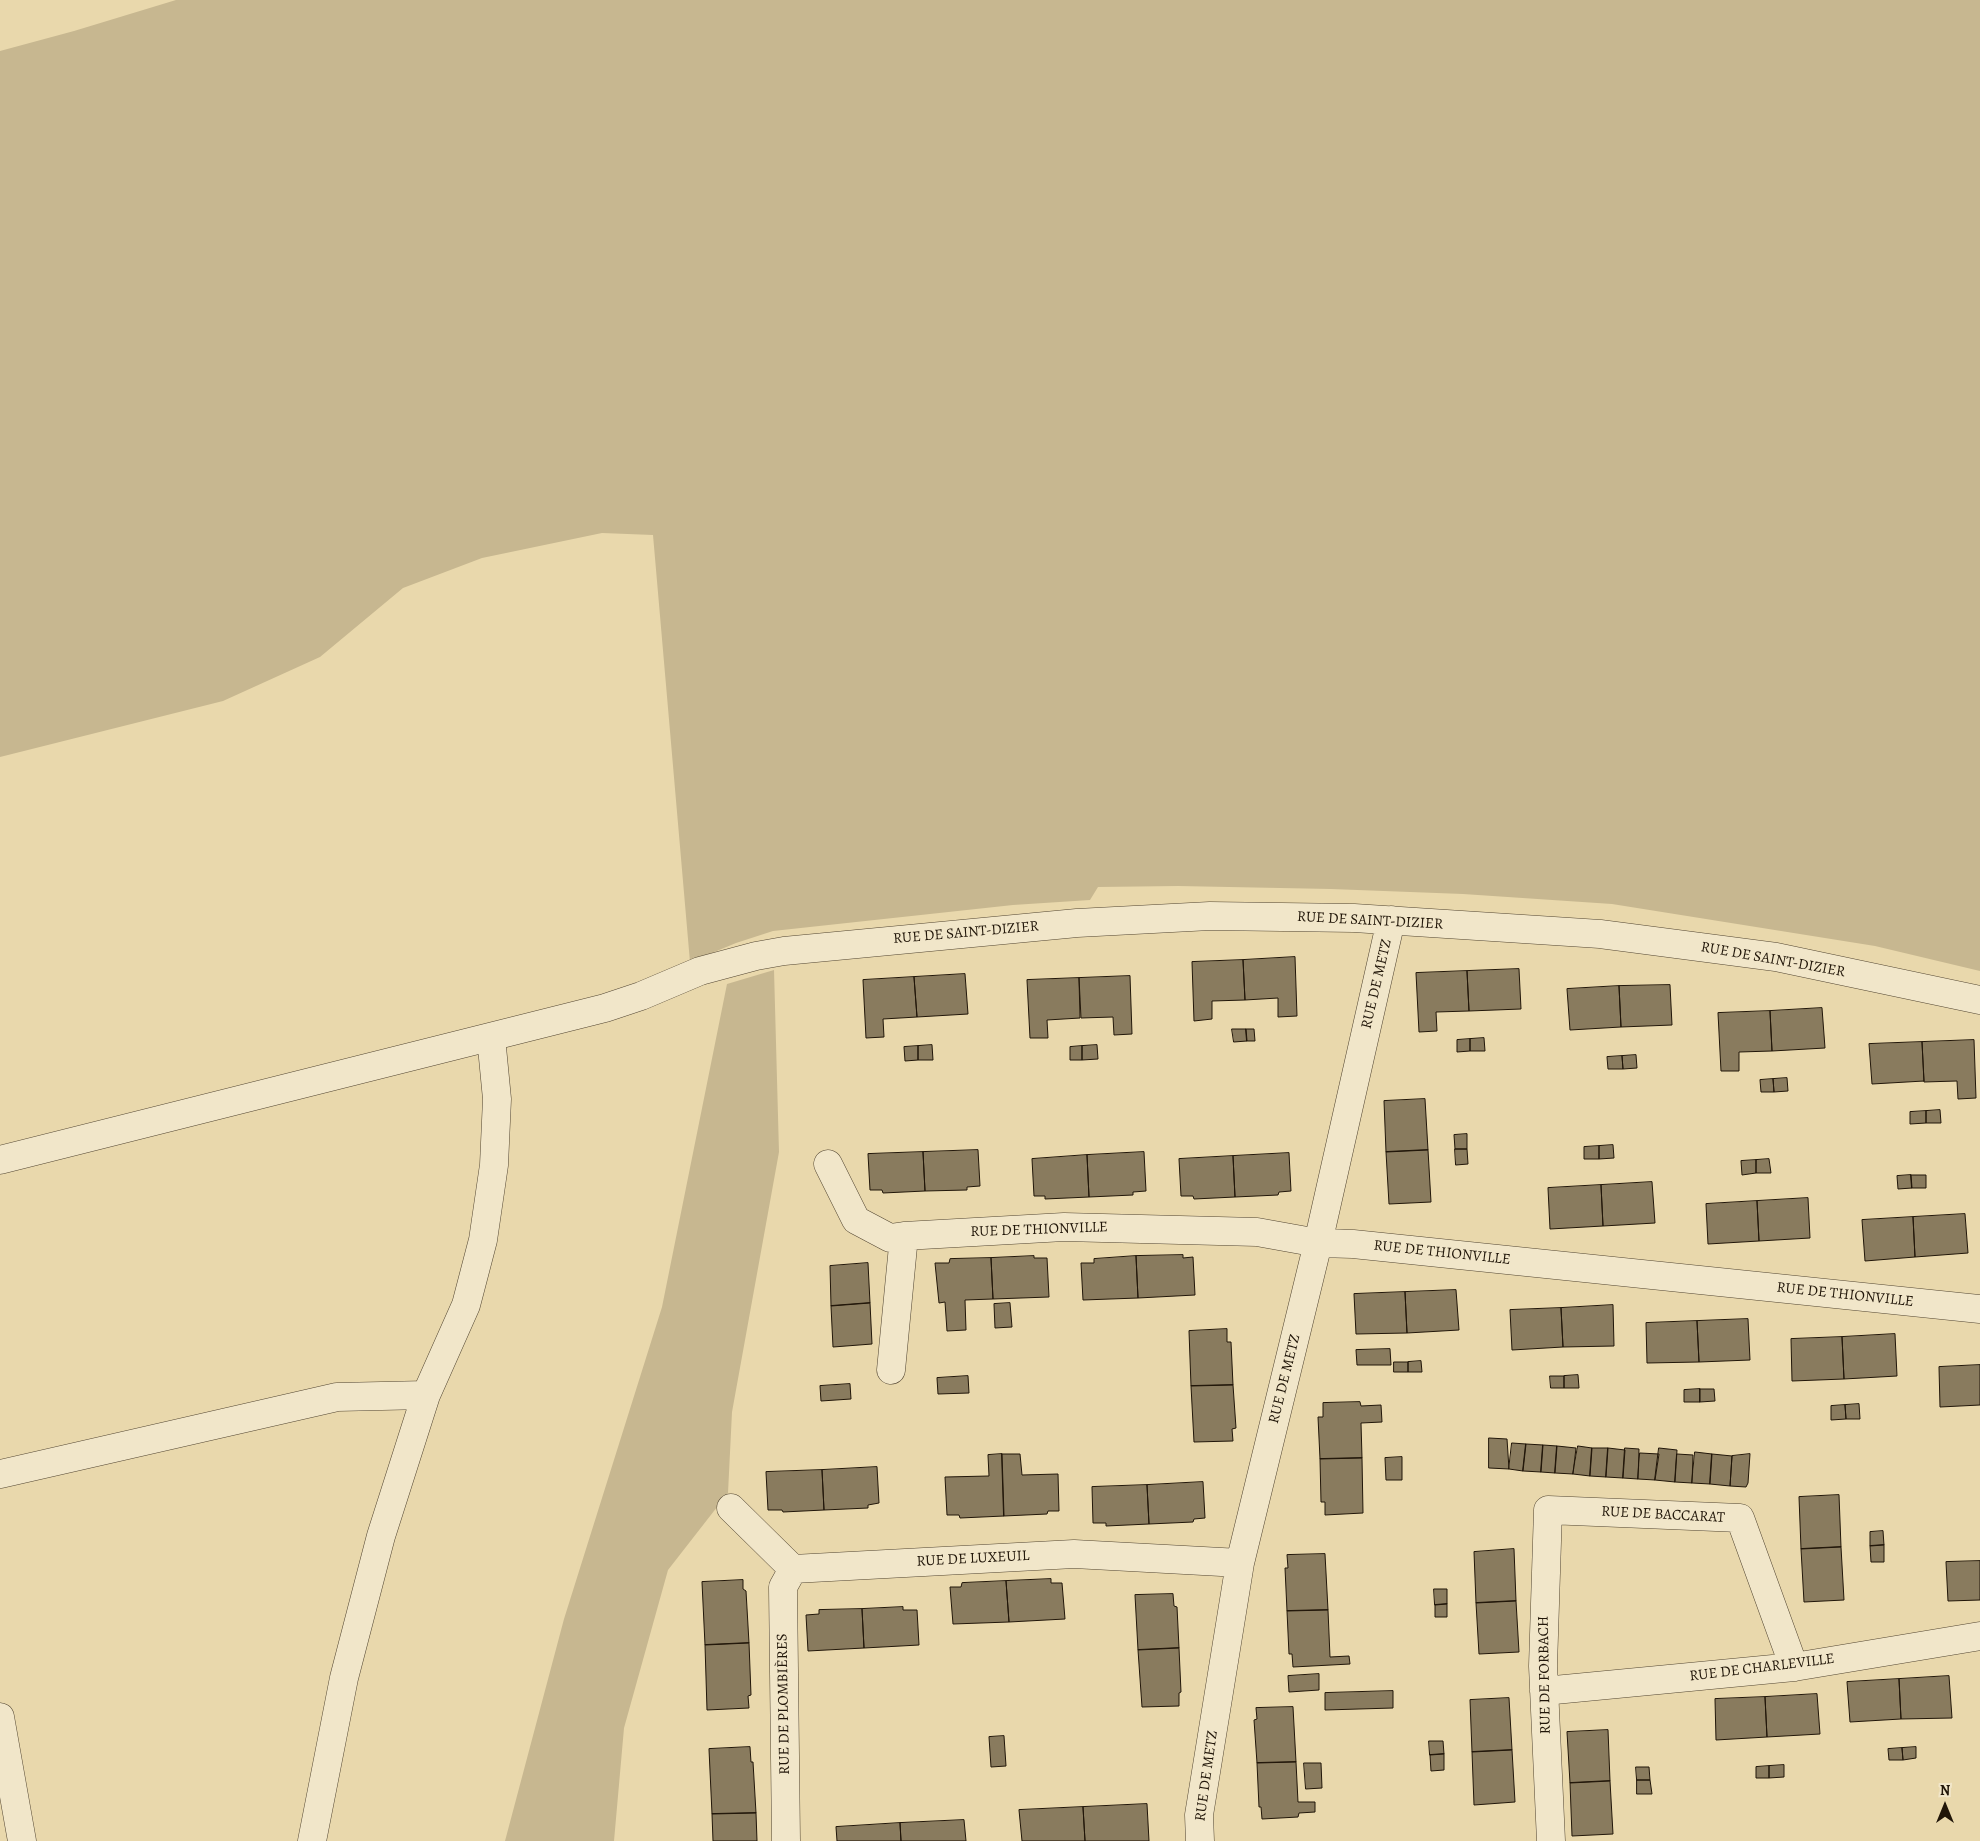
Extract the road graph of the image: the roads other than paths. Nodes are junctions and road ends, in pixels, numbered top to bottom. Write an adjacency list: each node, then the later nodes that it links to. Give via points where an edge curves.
1 (1391, 920): 2 (street, RUE DE SAINT-DIZIER, via 1600,934 1776,957); 3 (street, RUE DE SAINT-DIZIER, via 1210,916 1077,923 784,950 700,971 605,1008); 7 (street, RUE DE METZ)
2 (1980, 1000)
3 (491, 1037): 4 (street, RUE DE SAINT-DIZIER); 10 (street, via 497,1098 496,1127 483,1240 466,1305)
4 (0, 1160)
5 (828, 1164): 6 (street, RUE DE THIONVILLE, via 856,1220 890,1238)
6 (904, 1236): 7 (street, RUE DE THIONVILLE, via 1064,1227 1257,1232); 9 (street)
7 (1318, 1243): 8 (street, RUE DE THIONVILLE); 14 (street, RUE DE METZ)
8 (1980, 1309)
9 (891, 1370)
10 (426, 1395): 11 (street, via 337,1397); 21 (street, via 381,1536 344,1678)
11 (0, 1474)
12 (731, 1508): 15 (street)
13 (1548, 1510): 17 (street, RUE DE BACCARAT, via 1740,1518); 18 (street, RUE DE FORBACH)
14 (1240, 1563): 15 (street, RUE DE LUXEUIL, via 1074,1554); 23 (street, RUE DE METZ, via 1199,1815)
15 (793, 1569): 22 (street, RUE DE PLOMBIÈRES, via 783,1587)
16 (1980, 1636): 17 (street, RUE DE CHARLEVILLE)
17 (1794, 1667): 18 (street, RUE DE CHARLEVILLE)
18 (1544, 1691): 24 (street, RUE DE FORBACH)
19 (0, 1717): 20 (street)
20 (22, 1841)
21 (312, 1841)
22 (786, 1841)
23 (1200, 1841)
24 (1551, 1841)

